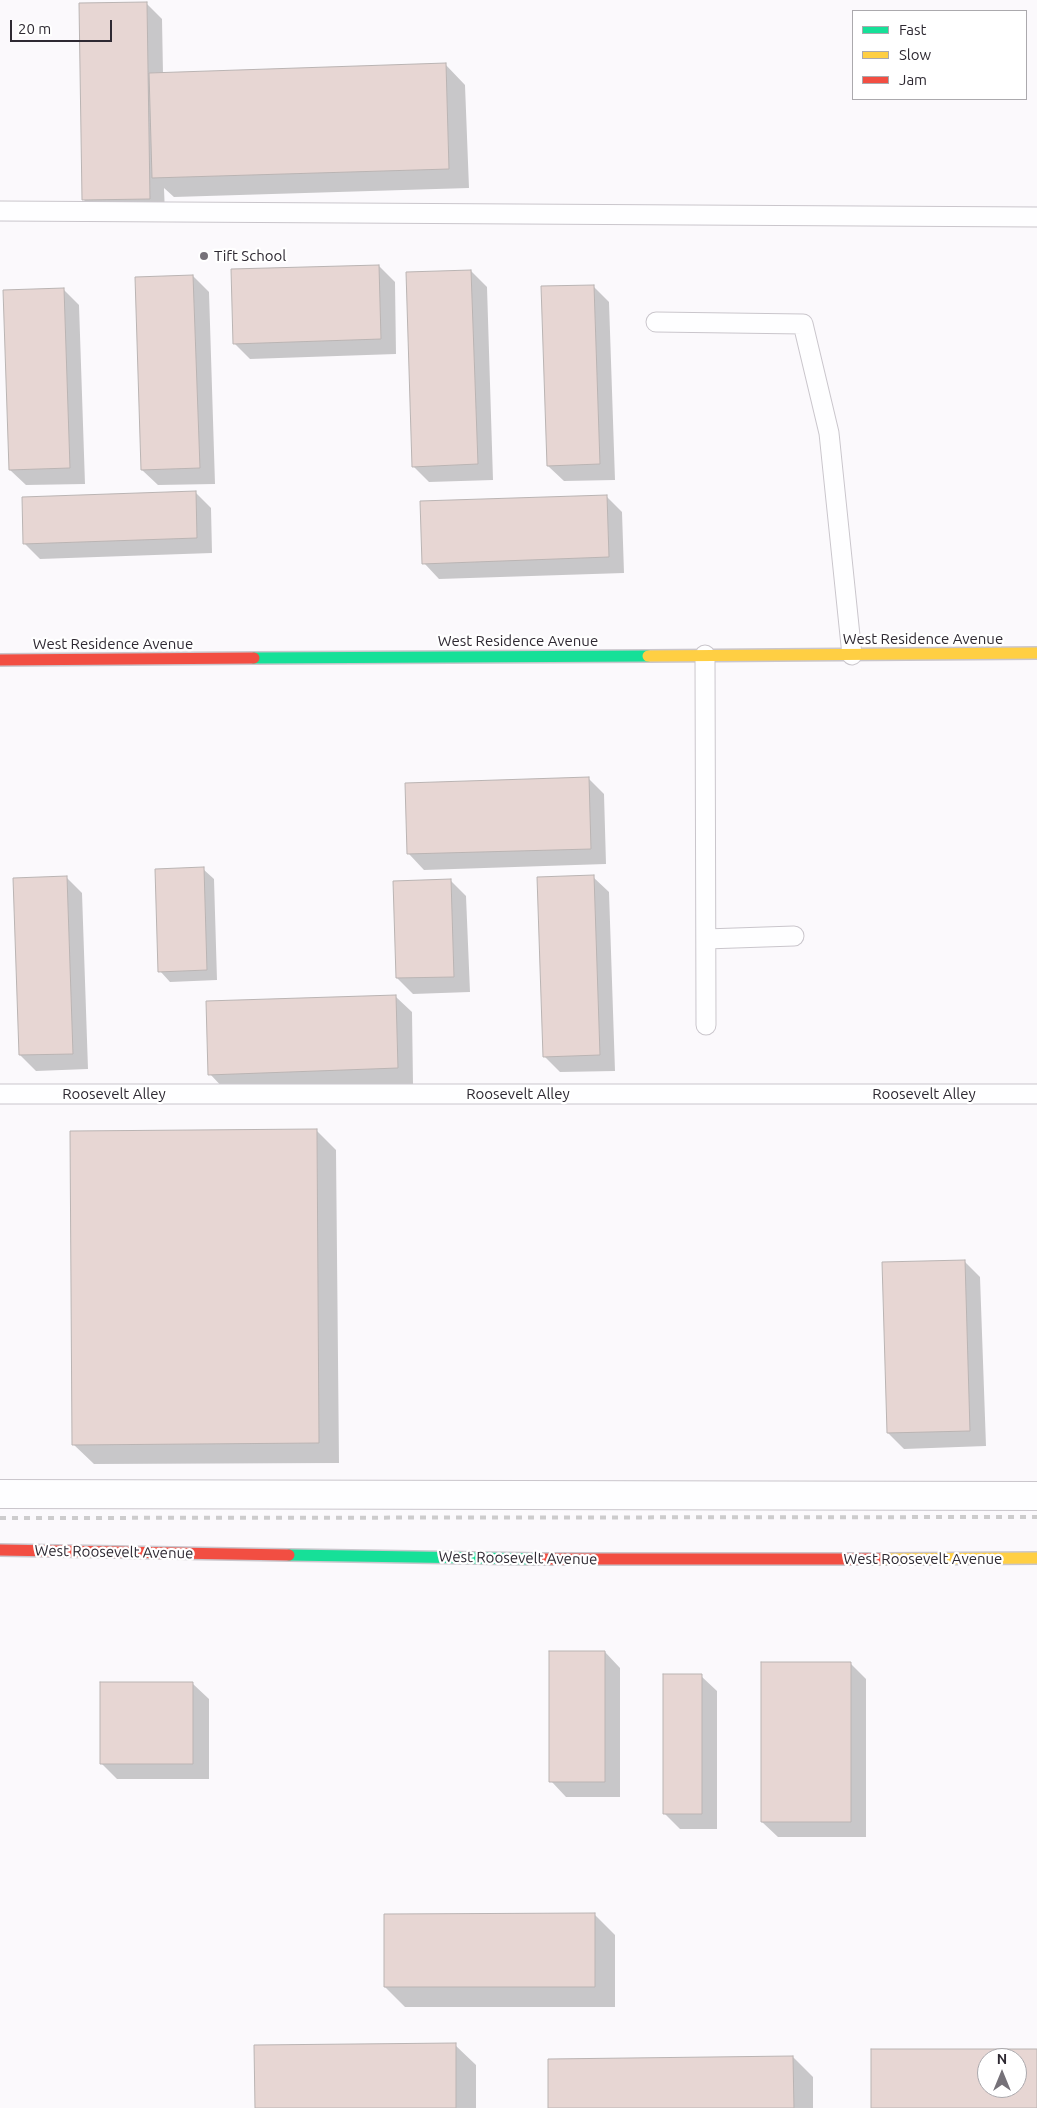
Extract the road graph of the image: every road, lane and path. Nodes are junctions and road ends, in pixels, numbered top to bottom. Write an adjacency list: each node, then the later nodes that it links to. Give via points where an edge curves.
1 (0, 211): 2 (lane)
2 (1037, 217)
3 (656, 322): 6 (lane, via 803,324 829,433)
4 (1037, 654): 6 (street, West Residence Avenue)
5 (705, 655): 6 (street, West Residence Avenue); 7 (street, West Residence Avenue); 9 (lane)
6 (852, 655)
7 (0, 660)
8 (794, 936): 9 (lane)
9 (706, 939): 10 (lane)
10 (706, 1025)
11 (0, 1094): 12 (lane, Roosevelt Alley)
12 (1037, 1094)
13 (0, 1494): 14 (street)
14 (1037, 1496)
15 (0, 1550): 16 (street, West Roosevelt Avenue, via 627,1560)
16 (1037, 1558)

